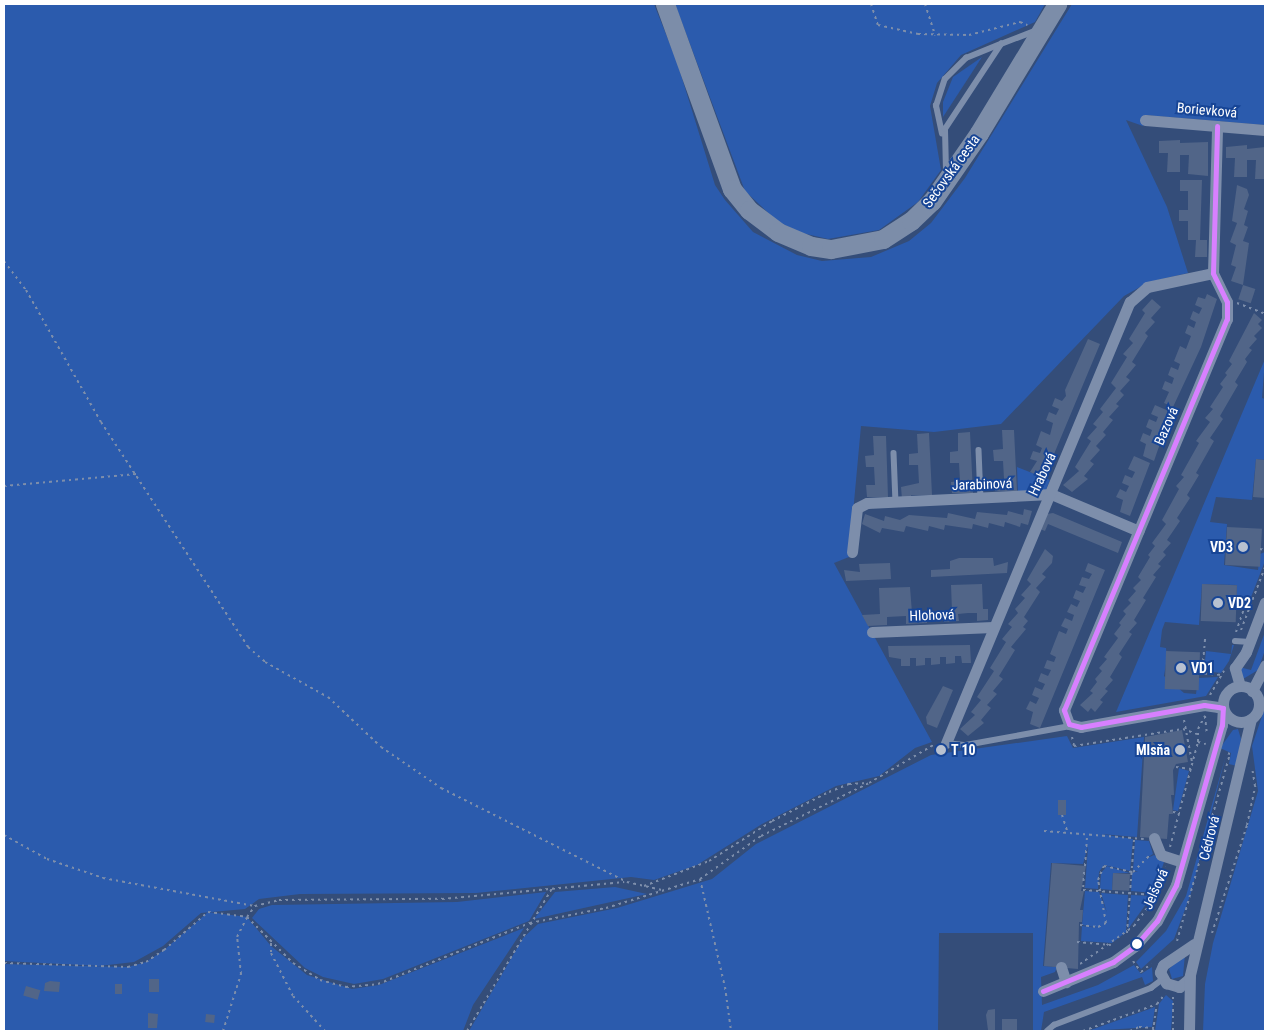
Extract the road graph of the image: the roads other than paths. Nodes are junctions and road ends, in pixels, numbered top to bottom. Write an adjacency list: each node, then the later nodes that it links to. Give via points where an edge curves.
1 (665, 4): 9 (main road, Sečovská cesta, via 727,180 748,210 778,232 822,248 872,243 911,221)
2 (1057, 4): 3 (main road, Sečovská cesta)
3 (1037, 24): 4 (lane); 9 (main road, Sečovská cesta)
4 (1001, 44): 8 (lane, via 945,129); 8 (lane, via 966,58 945,78 936,106)
5 (1146, 120): 6 (street, Borievková)
6 (1217, 126): 7 (street, Borievková); 10 (street, Bazová)
7 (1265, 130)
8 (943, 138): 9 (lane)
9 (946, 182)
10 (1213, 273): 13 (street, Hrabová, via 1154,285 1134,296); 16 (street, Bazová, via 1227,302 1227,319)
11 (979, 450): 14 (lane)
12 (894, 453): 15 (lane)
13 (1051, 494): 14 (street, Jarabinová); 16 (street, Jarabinová); 19 (street, Hrabová)
14 (981, 499): 15 (street, Jarabinová)
15 (896, 502): 17 (street, Jarabinová, via 863,504 856,514)
16 (1139, 531): 30 (street, Bazová, via 1065,705 1065,715)
17 (852, 552)
18 (1265, 602): 22 (street)
19 (994, 627): 20 (street, Hlohová); 32 (street, Hrabová)
20 (872, 632)
21 (1236, 639): 22 (lane)
22 (1250, 642): 24 (street, via 1235,668)
23 (1265, 665): 25 (street)
24 (1240, 686): 25 (street); 26 (street)
25 (1252, 691): 29 (street, via 1258,705)
26 (1227, 693): 27 (street); 28 (street)
27 (1223, 708): 28 (street); 29 (street); 31 (street, Jelšová)
28 (1205, 709): 30 (street)
29 (1243, 721): 31 (street); 35 (street, Cédrová, via 1247,739)
30 (1071, 726): 32 (lane, via 966,745)
31 (1213, 738): 34 (street, Jelšová)
32 (946, 743)
33 (1154, 839): 34 (street, via 1158,852)
34 (1182, 862): 38 (street, Jelšová, via 1170,898 1150,930 1124,955 1083,977)
35 (1194, 944): 37 (street, Cédrová); 39 (street, via 1163,965)
36 (1061, 968): 38 (street)
37 (1190, 974): 39 (street, via 1186,984 1179,987); 42 (street, Cédrová)
38 (1066, 982): 40 (street, Jelšová)
39 (1160, 982): 41 (lane, via 1054,1024)
40 (1043, 990)
41 (1047, 1031)
42 (1189, 1031)

